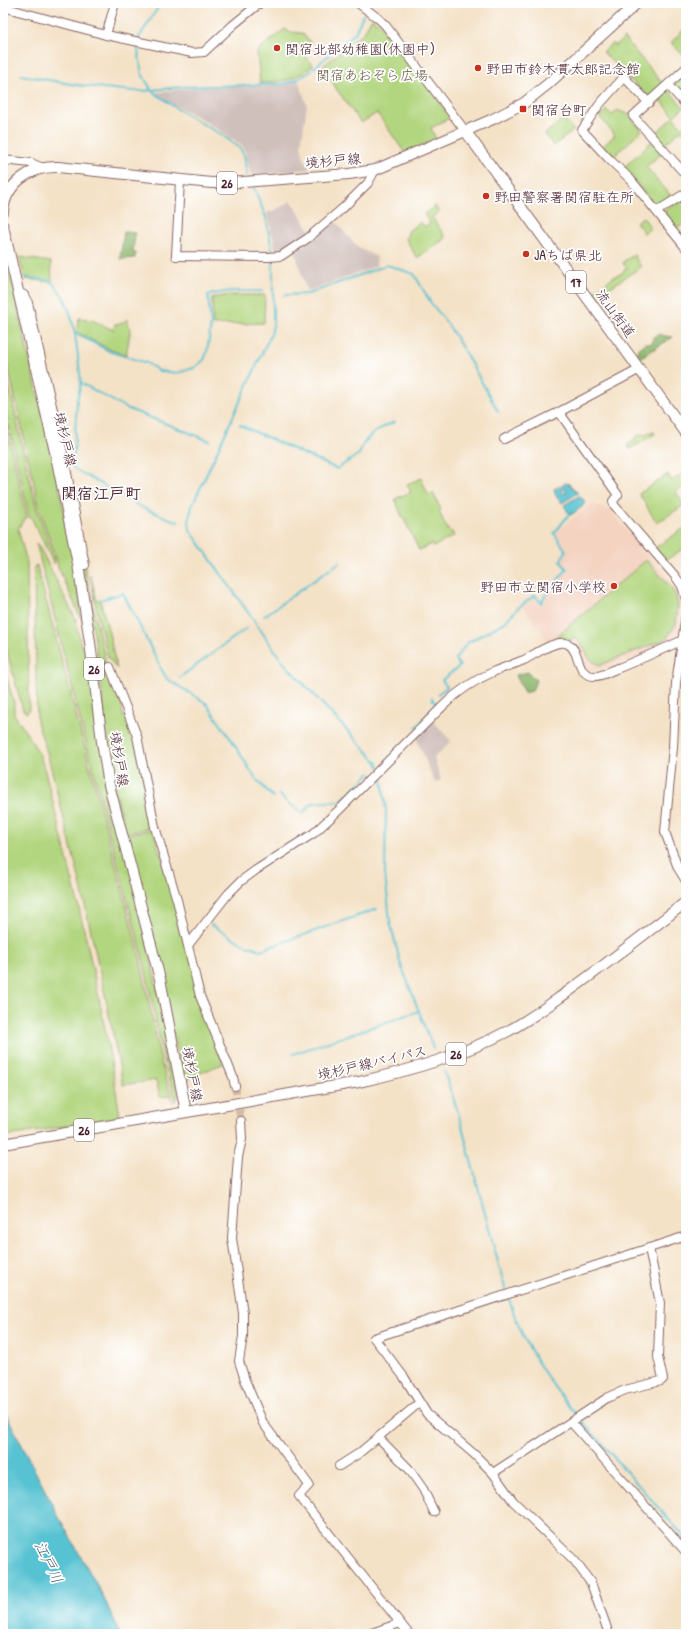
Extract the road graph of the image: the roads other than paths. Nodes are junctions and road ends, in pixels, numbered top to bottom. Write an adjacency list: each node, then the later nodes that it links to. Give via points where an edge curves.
1 (115, 3): 6 (street)
2 (260, 3): 6 (street, via 204,52 180,51)
3 (358, 3): 11 (street, via 386,26)
4 (638, 3): 11 (main road, 境杉戸線 / 26, via 530,98 507,113)
5 (3, 7): 6 (street)
6 (106, 35)
7 (686, 68): 8 (street)
8 (668, 85): 9 (street); 10 (street)
9 (648, 103): 15 (street, via 633,116); 19 (street, via 624,77 599,105 582,130)
10 (686, 105)
11 (466, 132): 14 (main road, 境杉戸線 / 26); 23 (main road, 流山街道 / 17)
12 (3, 160): 13 (street, via 31,163)
13 (43, 168): 16 (main road, 境杉戸線 / 26, via 58,167); 18 (main road, 境杉戸線 / 26, via 14,184 5,200)
14 (375, 170): 16 (main road, 境杉戸線 / 26, via 242,182); 16 (street, via 368,183 308,238 281,256 268,257 176,256)
15 (686, 175)
16 (180, 180)
17 (686, 193): 19 (street)
18 (3, 211)
19 (657, 211): 21 (street)
20 (3, 226): 22 (main road, 境杉戸線 / 26)
21 (686, 247)
22 (17, 291): 28 (street, via 24,295 30,311 63,453); 39 (main road, 境杉戸線 / 26, via 56,456 78,564 109,785 158,971)
23 (640, 369): 24 (street); 25 (main road, 流山街道 / 17)
24 (559, 412): 27 (street); 29 (street, via 618,495 613,501 614,505)
25 (682, 419): 26 (main road, 流山街道 / 17)
26 (686, 433)
27 (504, 439)
28 (85, 564)
29 (684, 585): 30 (street)
30 (686, 599)
31 (686, 615): 32 (street)
32 (683, 640): 34 (street, via 676,683 665,832); 37 (street, via 596,676 582,669 573,649 558,643 495,671 451,698 314,833 241,881)
33 (110, 667): 37 (street, via 137,736 155,827)
34 (682, 867): 35 (street)
35 (686, 881)
36 (686, 902): 39 (main road, 境杉戸線バイパス / 26, via 628,948 533,1016 509,1031 474,1047 426,1065 359,1082)
37 (188, 944): 38 (street, via 200,996)
38 (235, 1086)
39 (186, 1112): 41 (main road, 境杉戸線 / 26)
40 (241, 1121): 51 (street, via 242,1140 238,1157 232,1238 243,1313 239,1361 245,1380 267,1430 309,1485 299,1496)
41 (3, 1144)
42 (686, 1236): 43 (street)
43 (649, 1248): 44 (street, via 374,1338 404,1377); 45 (street, via 660,1303 658,1357 663,1379 607,1398)
44 (419, 1403): 46 (street); 48 (street, via 427,1414 474,1454)
45 (573, 1421): 48 (street); 50 (street)
46 (379, 1438): 47 (street); 49 (street, via 409,1469)
47 (339, 1466)
48 (493, 1474): 54 (street, via 513,1502 582,1569 591,1583)
49 (434, 1512)
50 (686, 1552)
51 (400, 1623): 52 (street); 53 (street)
52 (369, 1634)
53 (409, 1634)
54 (609, 1634)

